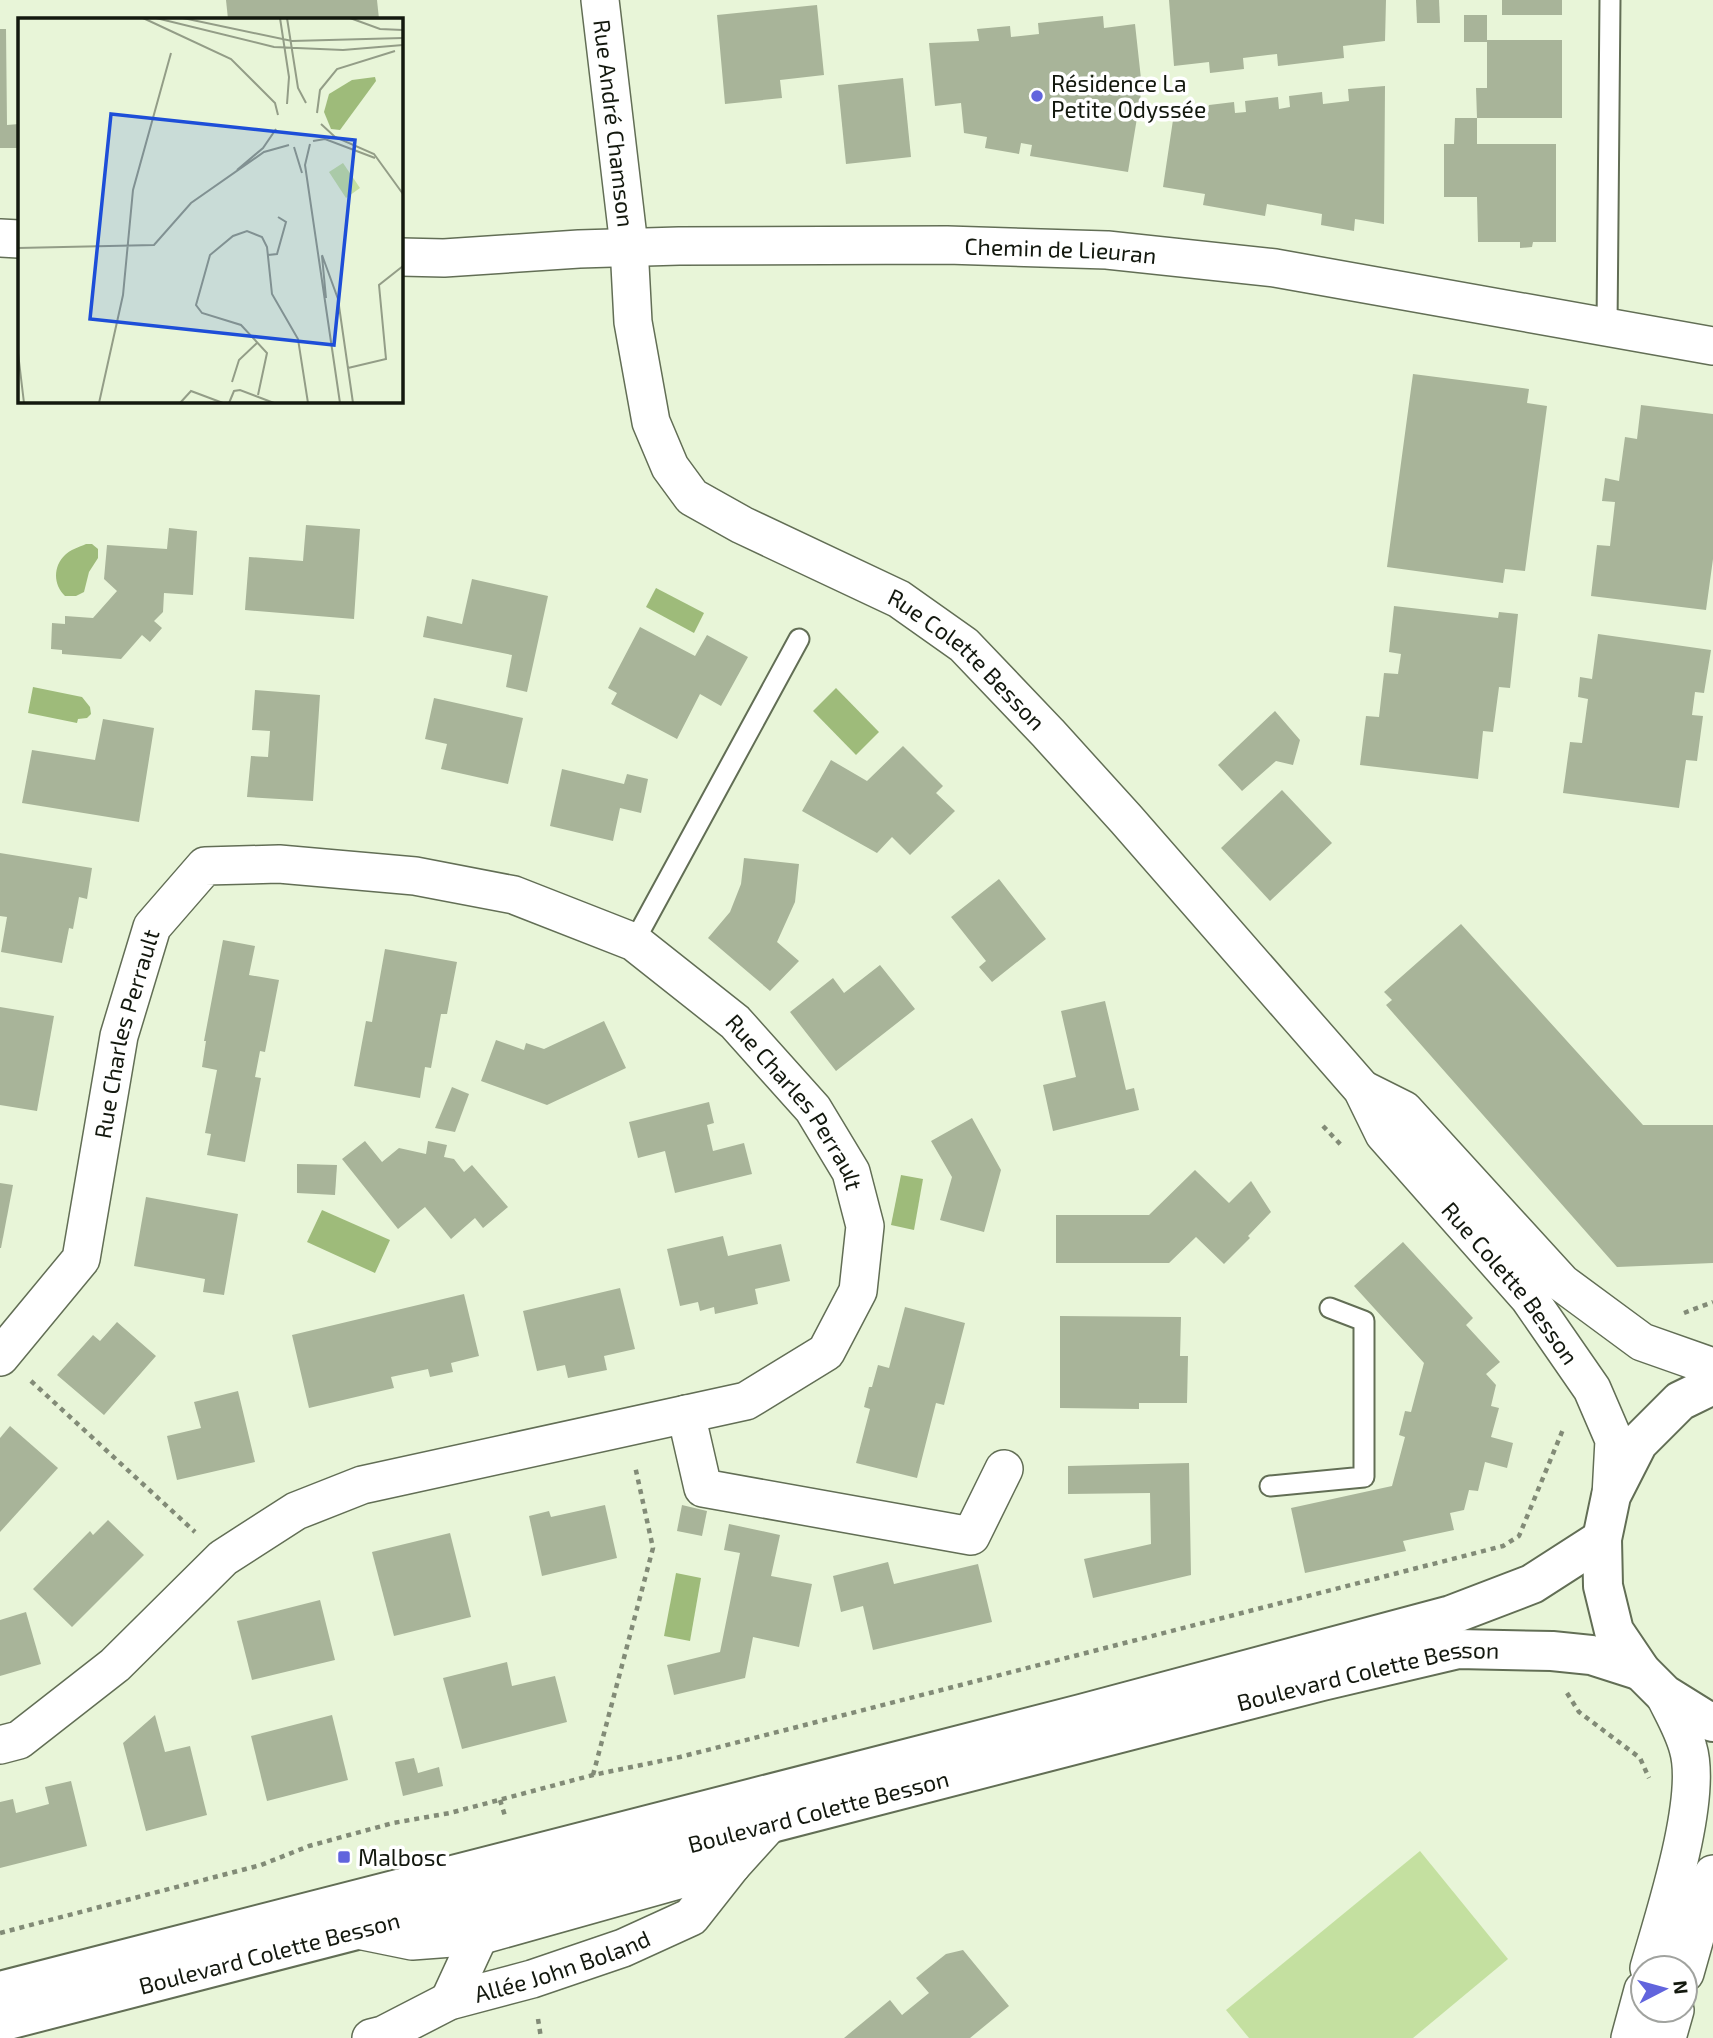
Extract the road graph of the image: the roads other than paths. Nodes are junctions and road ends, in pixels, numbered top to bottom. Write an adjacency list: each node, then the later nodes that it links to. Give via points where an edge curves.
1 (600, 0): 5 (street, Rue André Chamson)
2 (1610, 0): 7 (lane)
3 (0, 238): 4 (street)
4 (18, 239)
5 (629, 246): 6 (street, Chemin de Lieuran); 7 (street, Chemin de Lieuran, via 947,245 1107,250 1275,268); 11 (street, Rue Colette Besson, via 633,321 651,422 670,467 692,497 899,599 964,645 1126,819)
6 (402, 257)
7 (1607, 328): 8 (street, Chemin de Lieuran)
8 (1713, 346)
9 (799, 639): 10 (lane)
10 (634, 942): 13 (street, Rue Charles Perrault, via 514,895 415,876 279,864 205,866 152,927 119,1036 81,1259); 16 (street, Rue Charles Perrault, via 734,1022 813,1110 851,1172 865,1226 859,1291 826,1352 746,1401)
11 (1362, 1089): 14 (street, Rue Colette Besson, via 1404,1110 1562,1283 1642,1342); 19 (street, Rue Colette Besson, via 1384,1134 1529,1298 1592,1389 1614,1440)
12 (1330, 1308): 18 (lane, via 1364,1321 1364,1477)
13 (1, 1355)
14 (1713, 1367)
15 (1713, 1385): 19 (main road, via 1680,1401 1638,1443)
16 (686, 1414): 17 (street, via 704,1488 957,1534 971,1536); 23 (street, Rue Charles Perrault, via 362,1485 296,1511 223,1558 115,1665 19,1740)
17 (1004, 1469)
18 (1270, 1486)
19 (1611, 1496): 20 (main road)
20 (1602, 1539): 21 (main road, via 1603,1586 1614,1631); 31 (main road, Boulevard Colette Besson, via 1531,1584 1451,1615)
21 (1652, 1682): 22 (main road); 24 (main road, Boulevard Colette Besson, via 1591,1655 1458,1649); 29 (street, via 1689,1749 1692,1788)
22 (1713, 1722)
23 (0, 1745)
24 (770, 1823): 25 (street, Allée John Boland); 27 (main road, Boulevard Colette Besson)
25 (732, 1865): 28 (street); 32 (street, Allée John Boland, via 691,1917 623,1948)
26 (1713, 1874): 30 (street)
27 (358, 1930): 28 (street, via 412,1941); 33 (main road, Boulevard Colette Besson)
28 (479, 1936): 32 (street)
29 (1653, 1954)
30 (1690, 1954)
31 (0, 1991)
32 (449, 2001): 34 (street, Allée John Boland)
33 (0, 2022)
34 (371, 2038)

